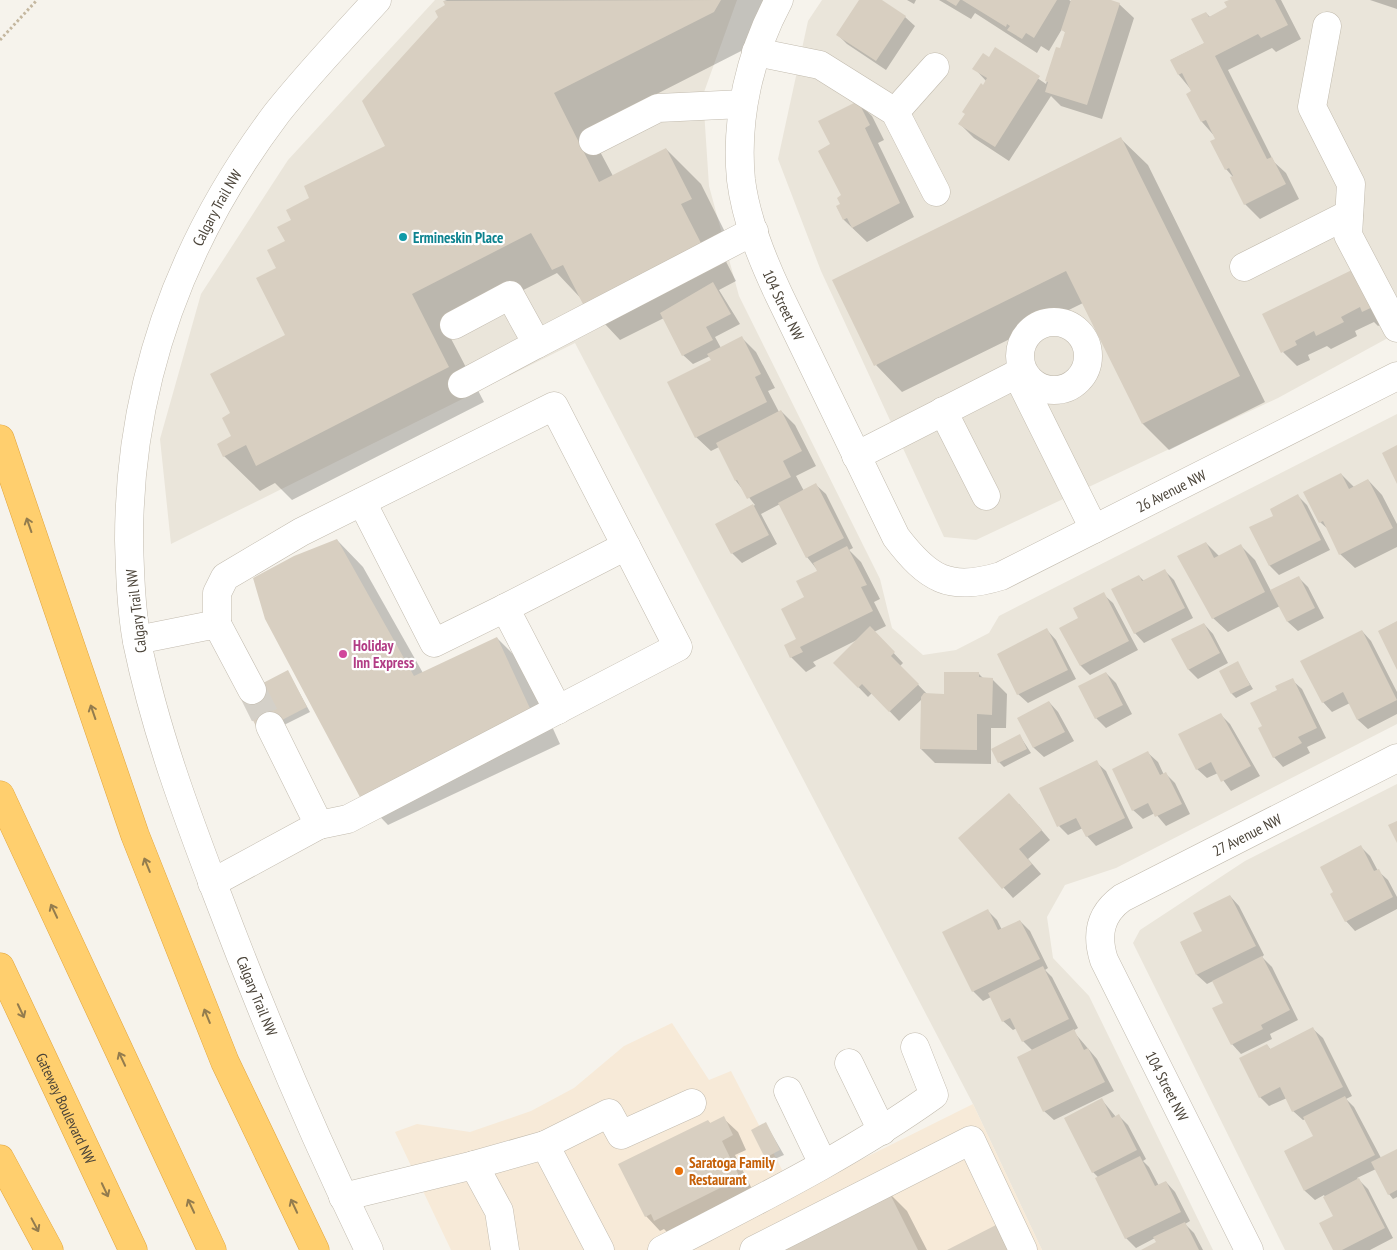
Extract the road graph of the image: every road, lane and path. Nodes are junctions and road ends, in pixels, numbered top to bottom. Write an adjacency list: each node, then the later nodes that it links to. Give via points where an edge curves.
1 (37, 0): 5 (path)
2 (377, 0): 30 (street, Calgary Trail NW, via 290,98 256,143 202,233 164,322 144,392 131,479 130,560)
3 (779, 0): 6 (street, 104 Street NW)
4 (1327, 26): 12 (street, via 1312,107 1351,184)
5 (0, 40)
6 (756, 52): 8 (street, 104 Street NW); 9 (street, via 820,66)
7 (934, 67): 9 (street)
8 (744, 104): 10 (street, via 658,108); 13 (street, 104 Street NW, via 740,139 741,180)
9 (895, 112): 11 (street)
10 (593, 141)
11 (936, 192)
12 (1349, 214): 14 (street); 16 (street, via 1348,235)
13 (754, 231): 17 (street); 22 (street, 104 Street NW, via 778,295)
14 (1244, 267)
15 (454, 325): 17 (street, via 510,295)
16 (1397, 328)
17 (537, 344): 19 (street)
18 (1397, 376): 25 (street, 26 Avenue NW)
19 (462, 384)
20 (943, 411): 22 (street); 23 (street); 25 (street, via 1020,372)
21 (0, 438): 53 (highway, one-way to 21, via 225,1062 135,835)
22 (856, 456): 27 (street, 104 Street NW, via 896,537 913,558)
23 (986, 496)
24 (362, 502): 26 (street, via 554,406); 28 (street, via 434,643); 29 (street, via 301,532 225,577 217,593)
25 (1094, 529): 27 (street, 26 Avenue NW, via 1001,576 963,584)
26 (626, 546): 28 (street); 32 (street, via 678,647)
27 (940, 579)
28 (505, 608): 32 (street)
29 (217, 624): 30 (street); 31 (street)
30 (137, 640): 37 (street, Calgary Trail NW, via 153,711)
31 (252, 690)
32 (558, 710): 36 (street, via 348,819)
33 (270, 726): 36 (street)
34 (1397, 758): 38 (street, 27 Avenue NW, via 1122,898 1112,905)
35 (0, 795): 52 (highway, one-way to 35)
36 (319, 825): 37 (street)
37 (212, 883): 49 (street, Calgary Trail NW, via 250,981)
38 (1103, 920): 60 (street, 104 Street NW, via 1099,935 1104,960)
39 (0, 967): 51 (highway, Gateway Boulevard NW, one-way to 51)
40 (915, 1047): 44 (street, via 934,1095)
41 (849, 1063): 44 (street)
42 (788, 1091): 47 (street)
43 (692, 1102): 45 (street, via 621,1135 609,1113)
44 (882, 1130): 47 (street)
45 (545, 1145): 48 (street); 56 (street)
46 (0, 1158): 50 (highway, one-way to 50)
47 (824, 1164): 57 (street)
48 (474, 1165): 49 (street); 55 (street, via 499,1210)
49 (343, 1197): 54 (street, Calgary Trail NW)
50 (49, 1250)
51 (133, 1250)
52 (212, 1250)
53 (315, 1250)
54 (368, 1250)
55 (505, 1250)
56 (600, 1250)
57 (662, 1250)
58 (754, 1250): 59 (street, via 971,1140)
59 (1023, 1250)
60 (1249, 1250)

